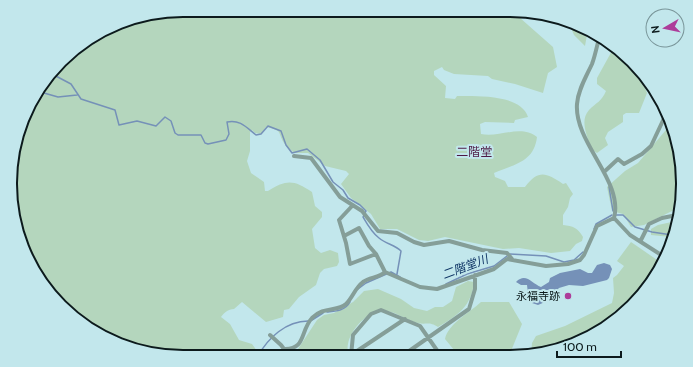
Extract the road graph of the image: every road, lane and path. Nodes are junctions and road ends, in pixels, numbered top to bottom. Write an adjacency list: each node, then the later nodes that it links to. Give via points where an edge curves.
1 (598, 42): 4 (street, via 577,104 578,118 586,141)
2 (663, 120): 4 (street, via 648,149 624,164 618,159)
3 (294, 156): 5 (street, via 311,158 340,197)
4 (604, 172): 7 (street, via 612,188 616,212)
5 (354, 205): 8 (street, via 339,220); 12 (street, via 366,215 378,231 396,233 424,245 449,241 482,250 507,253)
6 (673, 216): 9 (street, via 648,224)
7 (614, 218): 9 (street, via 630,235); 12 (street, via 597,226 588,250 580,260 546,266)
8 (344, 236): 10 (street, via 359,228); 10 (street, via 350,264)
9 (641, 240): 11 (street)
10 (376, 254): 13 (street)
11 (660, 254)
12 (512, 259): 14 (street, via 507,259 494,269)
13 (388, 273): 14 (street, via 427,289 444,288); 18 (street, via 363,282 354,290 346,304 325,310 312,319 299,345 292,350)
14 (475, 275): 17 (street, via 475,290 469,309)
15 (405, 319): 17 (street, via 420,326); 19 (street, via 381,310 374,312 353,335); 20 (street)
16 (270, 335): 18 (street)
17 (428, 338): 21 (street); 22 (street)
18 (284, 349)
19 (352, 350)
20 (360, 350)
21 (412, 350)
22 (437, 350)

